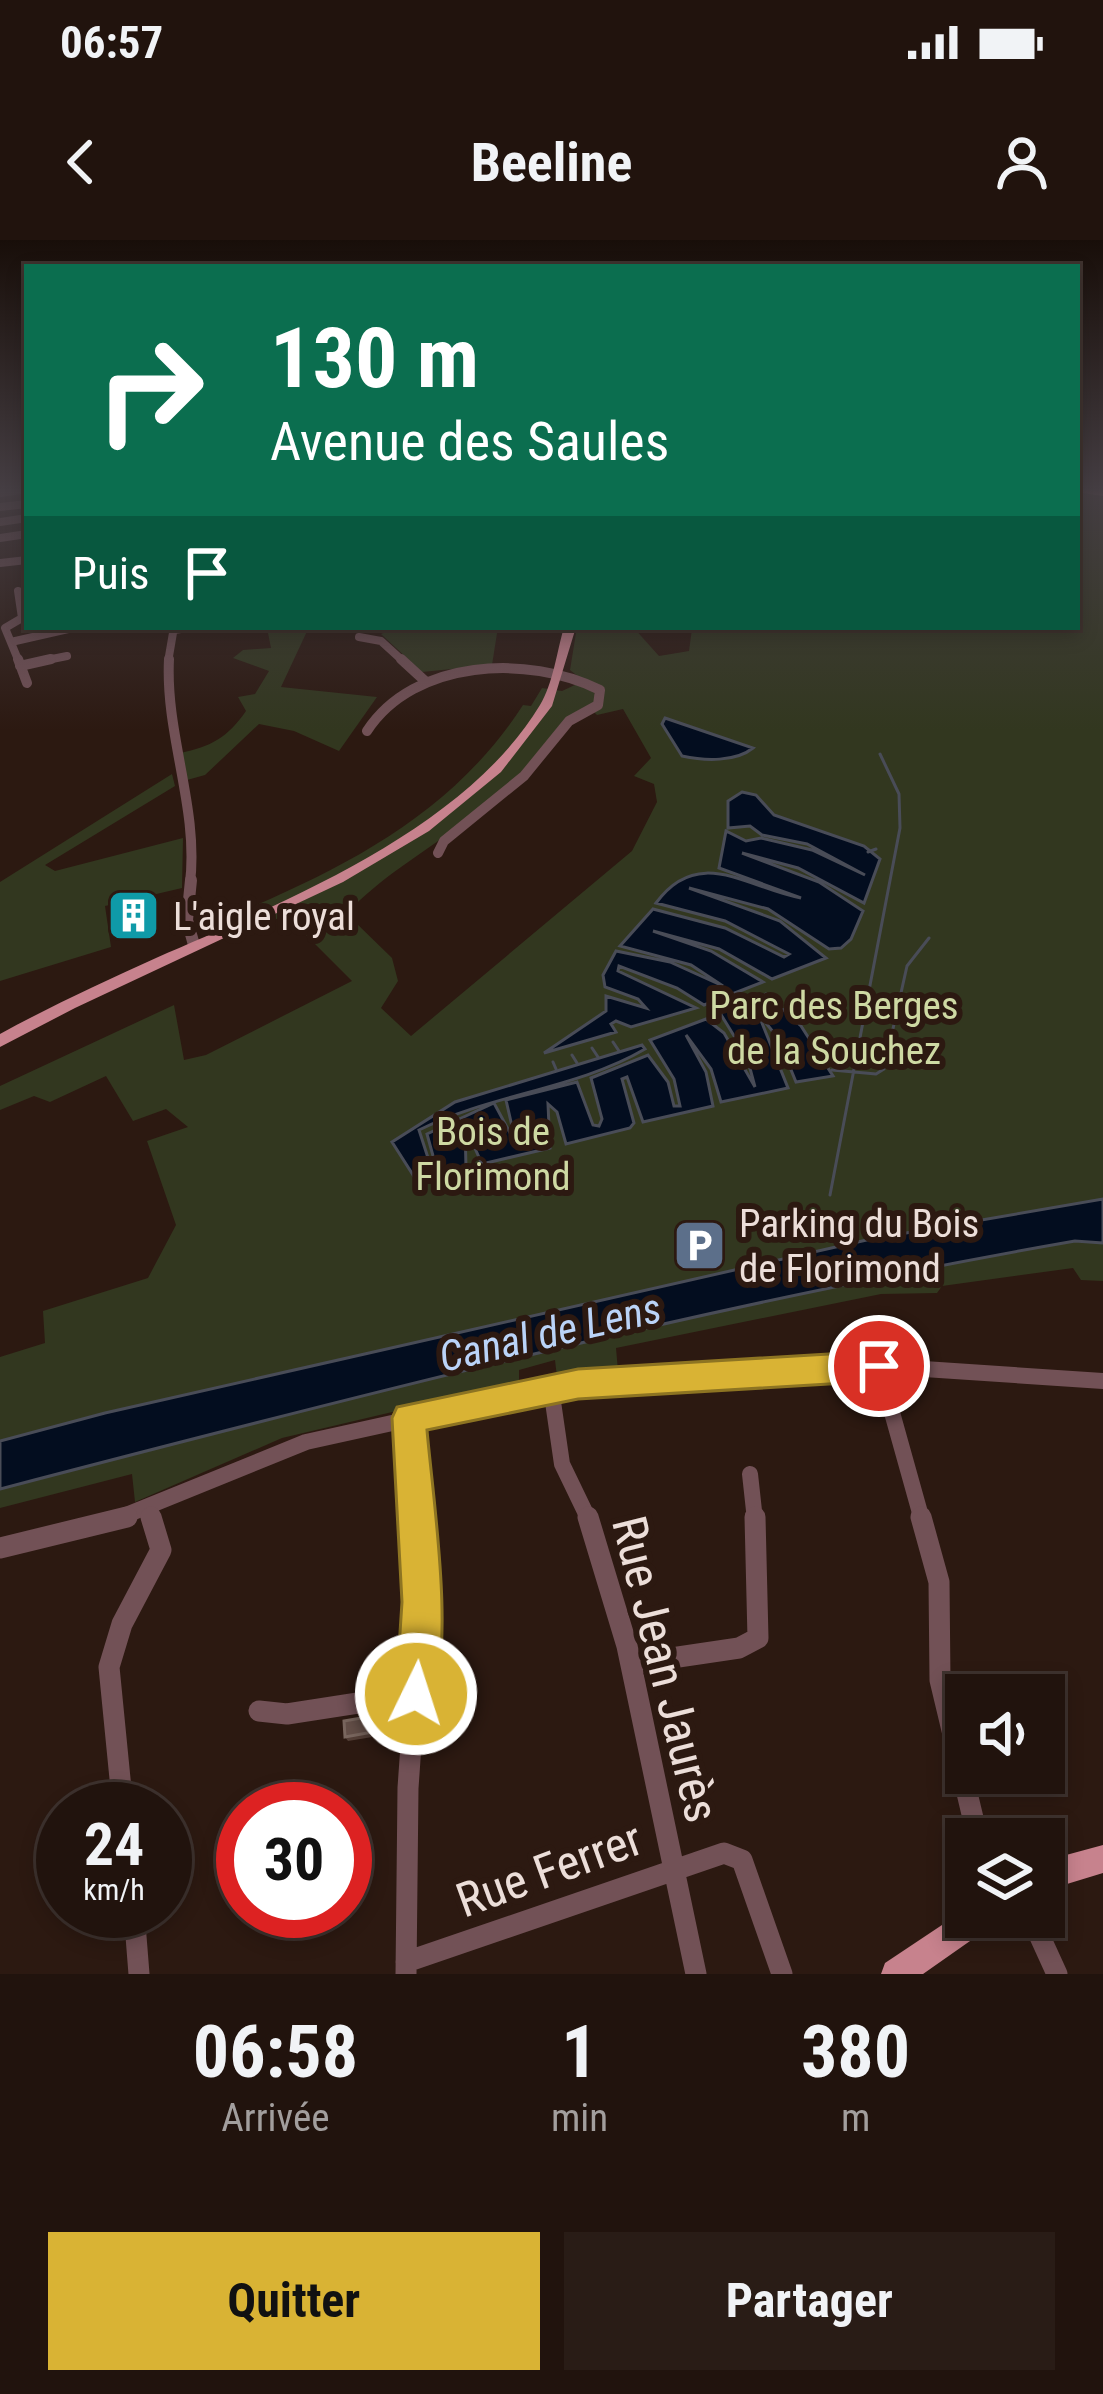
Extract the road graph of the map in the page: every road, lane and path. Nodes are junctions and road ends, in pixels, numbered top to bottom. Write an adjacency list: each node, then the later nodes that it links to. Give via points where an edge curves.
1 (22, 591): 2 (street); 7 (street, via 22,618 5,628)
2 (0, 594)
3 (64, 630): 7 (street)
4 (174, 630): 15 (street, via 164,694 192,856 183,914)
5 (569, 630): 10 (main road)
6 (359, 638): 11 (street, via 381,640)
7 (11, 642): 9 (street)
8 (67, 656): 9 (street)
9 (20, 666): 12 (street)
10 (560, 677): 11 (street, via 471,672); 14 (street, via 595,686 601,702 569,721 524,776); 15 (main road, via 524,737 449,811 347,875)
11 (425, 681): 13 (street, via 384,702)
12 (27, 683)
13 (367, 731)
14 (438, 854)
15 (194, 945): 16 (main road)
16 (0, 1042)
17 (879, 1366): 18 (street); 19 (street); 28 (street, via 939,1582 940,1680)
18 (1103, 1381)
19 (551, 1388): 20 (street); 24 (street, Rue Jean Jaurès, via 562,1464 591,1524)
20 (410, 1418): 22 (street, via 276,1452); 25 (street, via 421,1602)
21 (750, 1474): 24 (street, via 758,1638)
22 (149, 1508): 23 (street); 27 (street, via 161,1550 109,1666)
23 (0, 1548)
24 (631, 1664): 30 (street, Rue Jean Jaurès)
25 (416, 1694): 26 (street); 35 (street)
26 (259, 1711)
27 (120, 1782)
28 (973, 1818)
29 (1103, 1859): 31 (main road)
30 (672, 1869): 35 (street, Rue Ferrer); 37 (street, Rue Jean Jaurès); 38 (street, Rue Ferrer, via 724,1853 742,1860)
31 (1065, 1870)
32 (137, 1938): 36 (street)
33 (949, 1938): 39 (main road)
34 (1041, 1938): 40 (street)
35 (406, 1968)
36 (140, 1974)
37 (696, 1974)
38 (782, 1974)
39 (896, 1974)
40 (1057, 1974)

